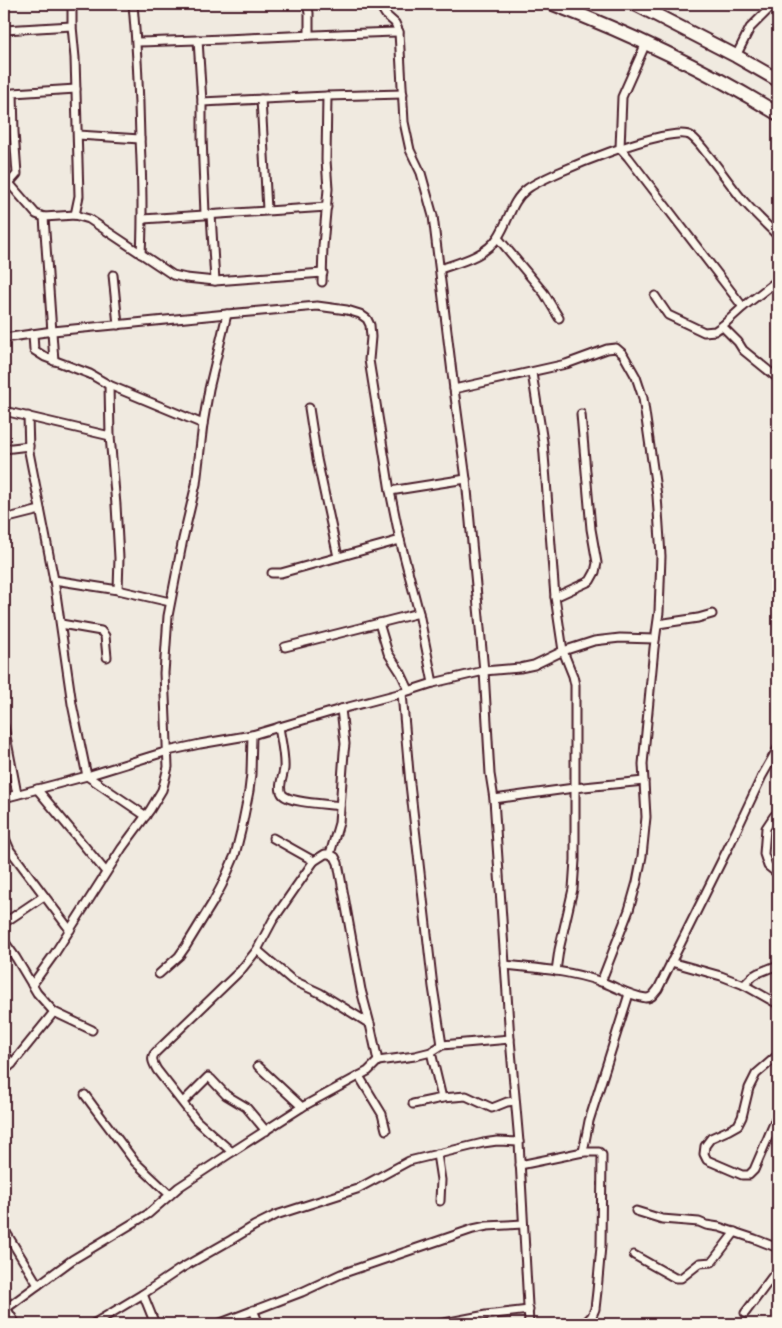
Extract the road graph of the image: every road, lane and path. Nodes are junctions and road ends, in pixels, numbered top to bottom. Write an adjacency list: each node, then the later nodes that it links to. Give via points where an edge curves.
1 (72, 4): 8 (street)
2 (133, 4): 13 (street)
3 (307, 4): 11 (street)
4 (379, 4): 10 (street)
5 (552, 4): 14 (highway)
6 (774, 4): 15 (street, via 750,28)
7 (641, 5): 15 (highway)
8 (72, 26): 9 (street); 17 (street)
9 (4, 30)
10 (399, 32): 11 (street); 18 (street)
11 (309, 34): 12 (street)
12 (198, 40): 13 (street); 21 (street)
13 (136, 42): 24 (street)
14 (646, 43): 22 (highway); 25 (street, via 622,97)
15 (736, 56): 16 (highway)
16 (778, 80)
17 (76, 89): 23 (street); 26 (street, via 13,92 17,174)
18 (403, 94): 19 (street); 36 (street, via 404,122 410,150 421,173 433,216)
19 (327, 96): 20 (street); 27 (street)
20 (261, 99): 21 (street); 28 (street)
21 (202, 102): 29 (street)
22 (778, 114)
23 (78, 135): 24 (street); 30 (street, via 79,196)
24 (140, 139): 32 (street)
25 (620, 148): 33 (street, via 665,136 689,134 742,199); 34 (street, via 528,188 518,197); 43 (street)
26 (6, 182): 31 (street, via 36,214)
27 (327, 207): 28 (street); 37 (street)
28 (267, 210): 29 (street)
29 (208, 214): 32 (street); 40 (street)
30 (75, 215): 31 (street); 35 (street, via 89,219)
31 (44, 217): 48 (street)
32 (143, 218): 35 (street)
33 (778, 236)
34 (498, 238): 36 (street, via 482,253); 45 (street, via 544,293)
35 (141, 254): 40 (street, via 172,275)
36 (440, 269): 55 (street)
37 (323, 273): 40 (street); 41 (street)
38 (113, 275): 46 (street)
39 (778, 280): 43 (street)
40 (215, 281)
41 (322, 282)
42 (655, 296): 47 (street, via 668,315 704,332)
43 (743, 307): 47 (street)
44 (227, 314): 46 (street); 60 (street); 65 (street, via 317,306 347,310 367,319 371,337 369,360)
45 (559, 318)
46 (118, 325): 48 (street)
47 (722, 326): 53 (street, via 743,350)
48 (53, 331): 49 (street); 51 (street)
49 (33, 334): 50 (street); 51 (street, via 34,350)
50 (4, 338)
51 (54, 361): 54 (street)
52 (532, 372): 55 (street); 73 (street, via 543,442); 79 (street, via 616,348 636,377 643,398 657,496 661,556)
53 (775, 376)
54 (109, 385): 60 (street); 61 (street)
55 (454, 389): 64 (street)
56 (309, 408): 69 (street, via 316,459)
57 (4, 411): 59 (street)
58 (581, 414): 73 (street, via 596,572 590,581)
59 (28, 416): 61 (street); 62 (street)
60 (203, 424): 74 (street, via 196,484)
61 (110, 436): 72 (street, via 119,558)
62 (28, 446): 63 (street); 66 (street)
63 (4, 449)
64 (466, 479): 65 (street); 84 (street)
65 (390, 491): 68 (street)
66 (40, 510): 67 (street); 71 (street)
67 (4, 519)
68 (400, 540): 69 (street); 75 (street)
69 (338, 557): 70 (street)
70 (272, 574)
71 (54, 580): 72 (street); 78 (street)
72 (118, 590): 74 (street)
73 (555, 597): 82 (street)
74 (170, 602): 93 (street, via 164,673)
75 (419, 613): 77 (street); 85 (street)
76 (712, 614): 79 (street)
77 (379, 623): 81 (street); 86 (street, via 388,653)
78 (61, 624): 83 (street, via 101,632 105,636); 94 (street, via 72,704)
79 (658, 624): 80 (street)
80 (656, 638): 82 (street, via 594,641); 95 (street)
81 (285, 647)
82 (563, 650): 84 (street, via 520,668); 96 (street, via 575,685)
83 (107, 658)
84 (484, 671): 85 (street); 100 (street)
85 (433, 683): 86 (street)
86 (410, 690): 87 (street)
87 (402, 693): 88 (street); 129 (street)
88 (341, 709): 90 (street); 101 (street, via 345,744)
89 (4, 726): 98 (street)
90 (279, 727): 91 (street); 101 (street, via 284,768 281,794 295,800)
91 (252, 735): 93 (street); 119 (street, via 249,791 234,855 222,885 186,946)
92 (778, 748): 115 (street)
93 (168, 751): 94 (street); 102 (street, via 162,790)
94 (87, 776): 97 (street); 102 (street)
95 (644, 781): 96 (street); 120 (street, via 646,817 637,882)
96 (574, 788): 100 (street); 118 (street, via 573,889)
97 (37, 789): 98 (street); 108 (street)
98 (17, 794): 99 (street)
99 (4, 798)
100 (494, 799): 116 (street)
101 (340, 806): 106 (street)
102 (146, 816): 108 (street)
103 (778, 817): 109 (street, via 774,816 766,828 764,854 768,866)
104 (4, 836): 110 (street, via 10,850)
105 (273, 838): 107 (street)
106 (330, 854): 107 (street); 126 (street, via 338,863)
107 (314, 860): 114 (street, via 273,920)
108 (106, 872): 112 (street)
109 (778, 874)
110 (44, 896): 111 (street); 112 (street)
111 (4, 923)
112 (70, 930): 121 (street)
113 (4, 941): 121 (street)
114 (257, 950): 126 (street, via 292,980); 141 (street, via 152,1058)
115 (671, 962): 122 (street); 123 (street, via 653,995 646,998)
116 (505, 965): 118 (street); 128 (street)
117 (778, 965): 122 (street, via 758,973)
118 (556, 971): 120 (street)
119 (159, 974)
120 (601, 982): 123 (street)
121 (32, 985): 125 (street)
122 (744, 985): 124 (street)
123 (629, 994): 149 (street, via 589,1121)
124 (778, 1004)
125 (54, 1012): 127 (street); 134 (street)
126 (370, 1024): 133 (street)
127 (92, 1030)
128 (510, 1039): 129 (street); 140 (street)
129 (442, 1045): 130 (street)
130 (431, 1052): 133 (street); 139 (street)
131 (4, 1053): 134 (street)
132 (778, 1055): 144 (street, via 756,1074 738,1125 711,1138 705,1146 707,1160 742,1176 749,1175)
133 (378, 1061): 137 (street)
134 (12, 1064): 136 (street)
135 (258, 1066): 143 (street)
136 (4, 1071)
137 (359, 1076): 143 (street); 145 (street, via 382,1114)
138 (86, 1095): 152 (street, via 135,1162)
139 (442, 1098): 140 (street, via 466,1096 492,1108); 142 (street)
140 (515, 1101): 147 (street)
141 (182, 1102): 146 (street, via 208,1077 226,1095 246,1107); 148 (street, via 196,1120)
142 (413, 1104)
143 (302, 1107): 146 (street)
144 (778, 1117)
145 (386, 1130)
146 (266, 1131): 148 (street)
147 (519, 1142): 150 (street, via 483,1143); 151 (street)
148 (232, 1152): 152 (street)
149 (583, 1152): 151 (street); 174 (street, via 602,1155 601,1246 595,1309)
150 (437, 1154): 153 (street); 162 (street, via 409,1161 357,1189 276,1215 180,1269)
151 (520, 1165): 155 (street)
152 (170, 1195): 161 (street, via 148,1214 72,1260)
153 (440, 1201)
154 (636, 1211): 157 (street)
155 (523, 1224): 164 (street, via 473,1229 341,1274); 165 (street)
156 (4, 1229): 161 (street)
157 (735, 1232): 158 (street); 159 (street, via 712,1262 700,1263 681,1278 675,1278)
158 (778, 1248)
159 (634, 1255)
160 (778, 1269): 166 (street)
161 (38, 1285): 163 (street)
162 (143, 1294): 168 (street); 169 (street)
163 (5, 1309): 167 (street)
164 (252, 1310): 170 (street); 171 (street)
165 (529, 1310): 172 (street); 173 (street)
166 (745, 1313)
167 (16, 1324)
168 (93, 1324)
169 (154, 1324)
170 (218, 1324)
171 (259, 1324)
172 (439, 1324)
173 (529, 1324)
174 (584, 1324)

